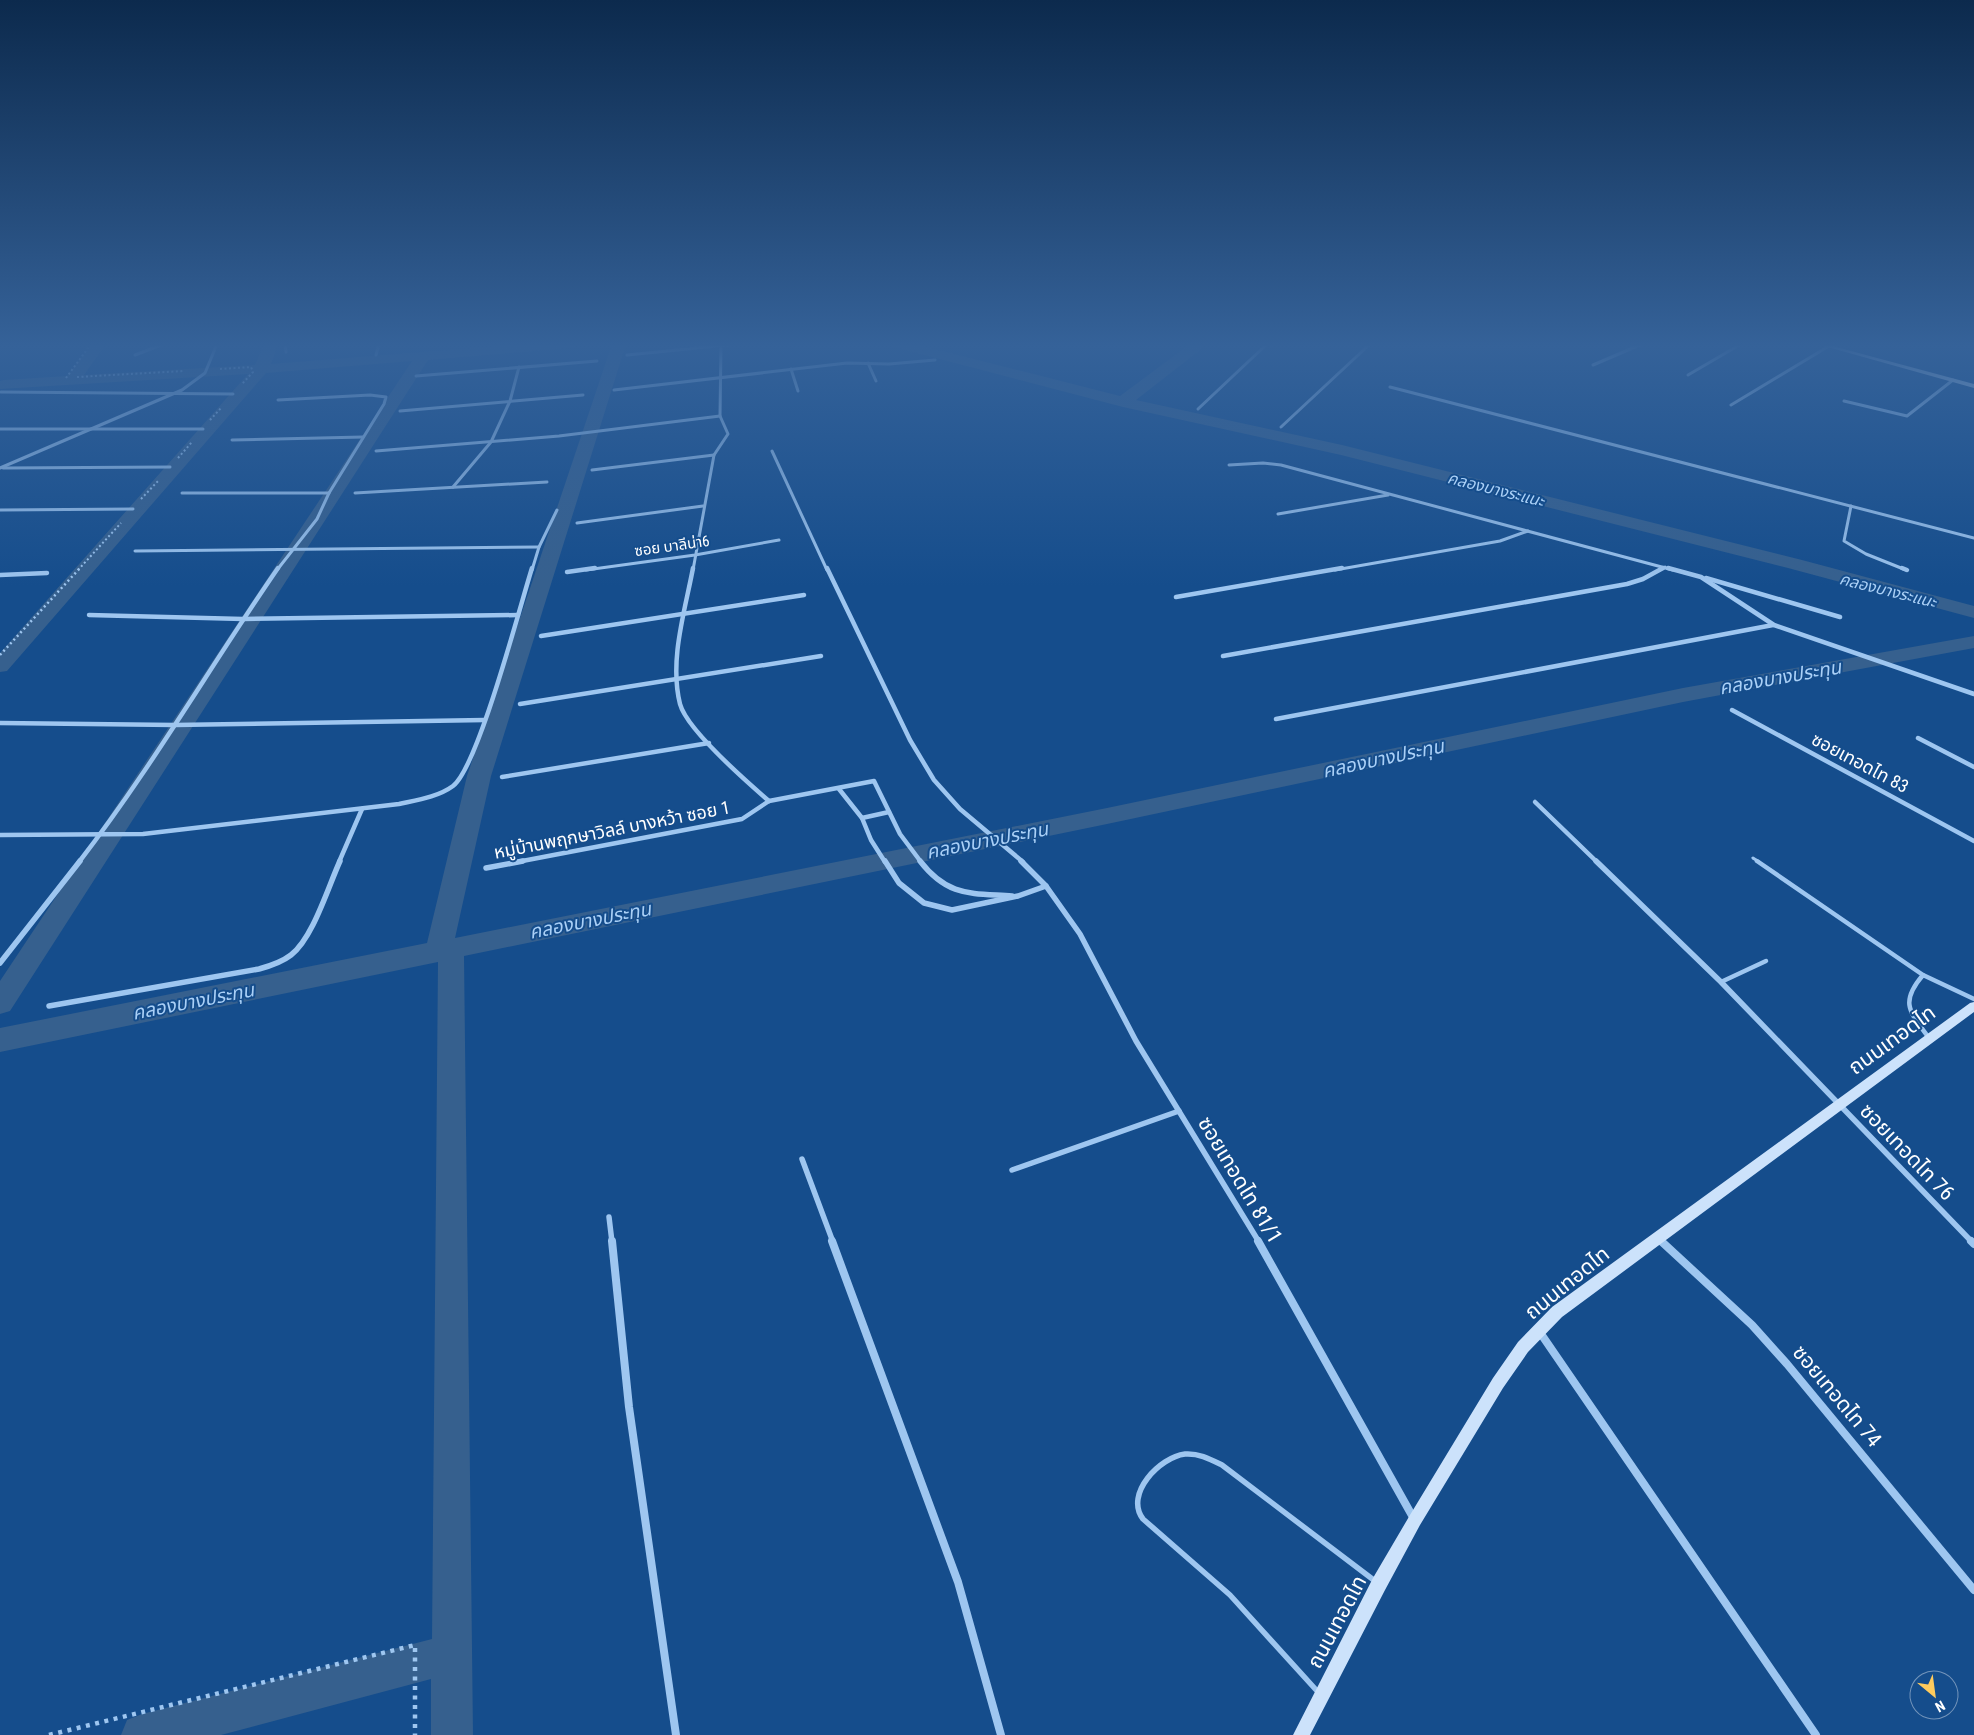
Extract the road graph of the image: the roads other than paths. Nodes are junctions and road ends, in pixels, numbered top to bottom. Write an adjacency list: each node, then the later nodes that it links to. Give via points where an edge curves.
1 (104, 425): 9 (street)
2 (371, 425): 10 (street)
3 (499, 425): 12 (street)
4 (644, 425): 12 (street)
5 (724, 425): 15 (street, via 728,434)
6 (1537, 425): 27 (street)
7 (0, 429): 9 (street)
8 (203, 429): 9 (street)
9 (93, 430): 18 (street)
10 (363, 437): 11 (street); 22 (street)
11 (232, 440)
12 (491, 442): 13 (street); 21 (street)
13 (376, 451)
14 (772, 451): 80 (street, ซอยเทอดไท 81/1, via 807,529 918,754 934,780 954,806 1032,870)
15 (714, 455): 19 (street); 26 (street)
16 (1230, 465): 25 (street, via 1270,463)
17 (170, 467): 18 (street)
18 (0, 468)
19 (592, 470)
20 (546, 482): 21 (street)
21 (453, 488): 24 (street)
22 (329, 492): 23 (street); 37 (street, via 317,519)
23 (182, 493)
24 (354, 493)
25 (1391, 494): 31 (street); 33 (street)
26 (703, 506): 32 (street); 39 (street)
27 (1851, 506): 34 (street); 41 (street, via 1844,541 1855,549)
28 (133, 509): 29 (street)
29 (0, 510)
30 (557, 510): 36 (street)
31 (1278, 514)
32 (577, 523)
33 (1528, 531): 40 (street); 47 (street, via 1476,546)
34 (1974, 538)
35 (779, 540): 39 (street, ซอย บาลีน่า6)
36 (539, 547): 37 (street); 48 (street)
37 (291, 550): 38 (street); 52 (street)
38 (135, 551)
39 (695, 554): 42 (street, ซอย บาลีน่า6); 49 (street)
40 (1664, 567): 45 (street); 56 (street, via 1644,579 1627,584)
41 (1907, 570)
42 (567, 572)
43 (47, 574): 44 (street)
44 (0, 575)
45 (1701, 577): 51 (street); 53 (street)
46 (804, 595): 49 (street)
47 (1176, 597)
48 (518, 615): 52 (street); 62 (street)
49 (684, 615): 54 (street); 57 (street)
50 (89, 616): 52 (street)
51 (1840, 617)
52 (243, 619): 64 (street)
53 (1774, 624): 58 (street); 61 (street)
54 (541, 636)
55 (821, 656): 57 (street)
56 (1223, 656)
57 (676, 680): 59 (street); 66 (street, via 680,705 686,717)
58 (1974, 694)
59 (520, 704)
60 (1732, 710): 77 (street, ซอยเทอดไท 83)
61 (1276, 719)
62 (485, 720): 64 (street); 72 (street, via 464,774 453,786 431,796)
63 (0, 723): 64 (street)
64 (175, 725): 76 (street)
65 (1918, 738): 67 (street)
66 (708, 743): 68 (street); 70 (street)
67 (1974, 767)
68 (502, 777)
69 (839, 789): 70 (street); 73 (street, via 874,781); 74 (street)
70 (769, 801): 79 (street, หมู่บ้านพฤกษาวิลล์ บางหว้า ซอย 1, via 742,819)
71 (1535, 802): 85 (street, ซอยเทอดไท 76)
72 (362, 810): 76 (street, via 189,830); 87 (street, via 307,938 297,952 281,963)
73 (890, 812): 74 (street); 81 (street, via 900,834 930,874 943,885 961,892)
74 (862, 818): 81 (street, via 871,840 899,883 924,903 952,910)
75 (0, 835): 76 (street)
76 (99, 836): 83 (street)
77 (1974, 840)
78 (1752, 858): 84 (lane)
79 (486, 868)
80 (1046, 886): 81 (street); 91 (street, ซอยเทอดไท 81/1, via 1080,934 1136,1041)
81 (1018, 896)
82 (1766, 961): 85 (lane)
83 (0, 963)
84 (1923, 975): 86 (lane); 89 (lane, via 1907,998 1908,1007)
85 (1720, 982): 90 (street, ซอยเทอดไท 76)
86 (1974, 1000)
87 (49, 1006)
88 (1974, 1006): 89 (main road, ถนนเทอดไท)
89 (1929, 1038): 90 (main road, ถนนเทอดไท)
90 (1838, 1104): 95 (main road, ถนนเทอดไท); 96 (street, ซอยเทอดไท 76)
91 (1179, 1111): 93 (street); 98 (street, ซอยเทอดไท 81/1, via 1244,1215)
92 (802, 1159): 103 (street, via 958,1582)
93 (1012, 1170)
94 (609, 1217): 102 (street, via 629,1407)
95 (1659, 1239): 97 (main road, ถนนเทอดไท, via 1557,1312); 100 (street, ซอยเทอดไท 74, via 1752,1325 1787,1364)
96 (1974, 1244)
97 (1539, 1331): 98 (main road, ถนนเทอดไท, via 1523,1347 1498,1383); 105 (street)
98 (1415, 1520): 99 (main road, ถนนเทอดไท)
99 (1379, 1584): 101 (main road, ถนนเทอดไท); 101 (lane, via 1222,1465 1199,1453 1168,1458 1136,1497 1137,1510 1148,1524 1216,1582 1280,1647)
100 (1974, 1590)
101 (1321, 1696): 104 (main road, ถนนเทอดไท)
102 (676, 1735)
103 (1001, 1735)
104 (1301, 1735)
105 (1816, 1735)

